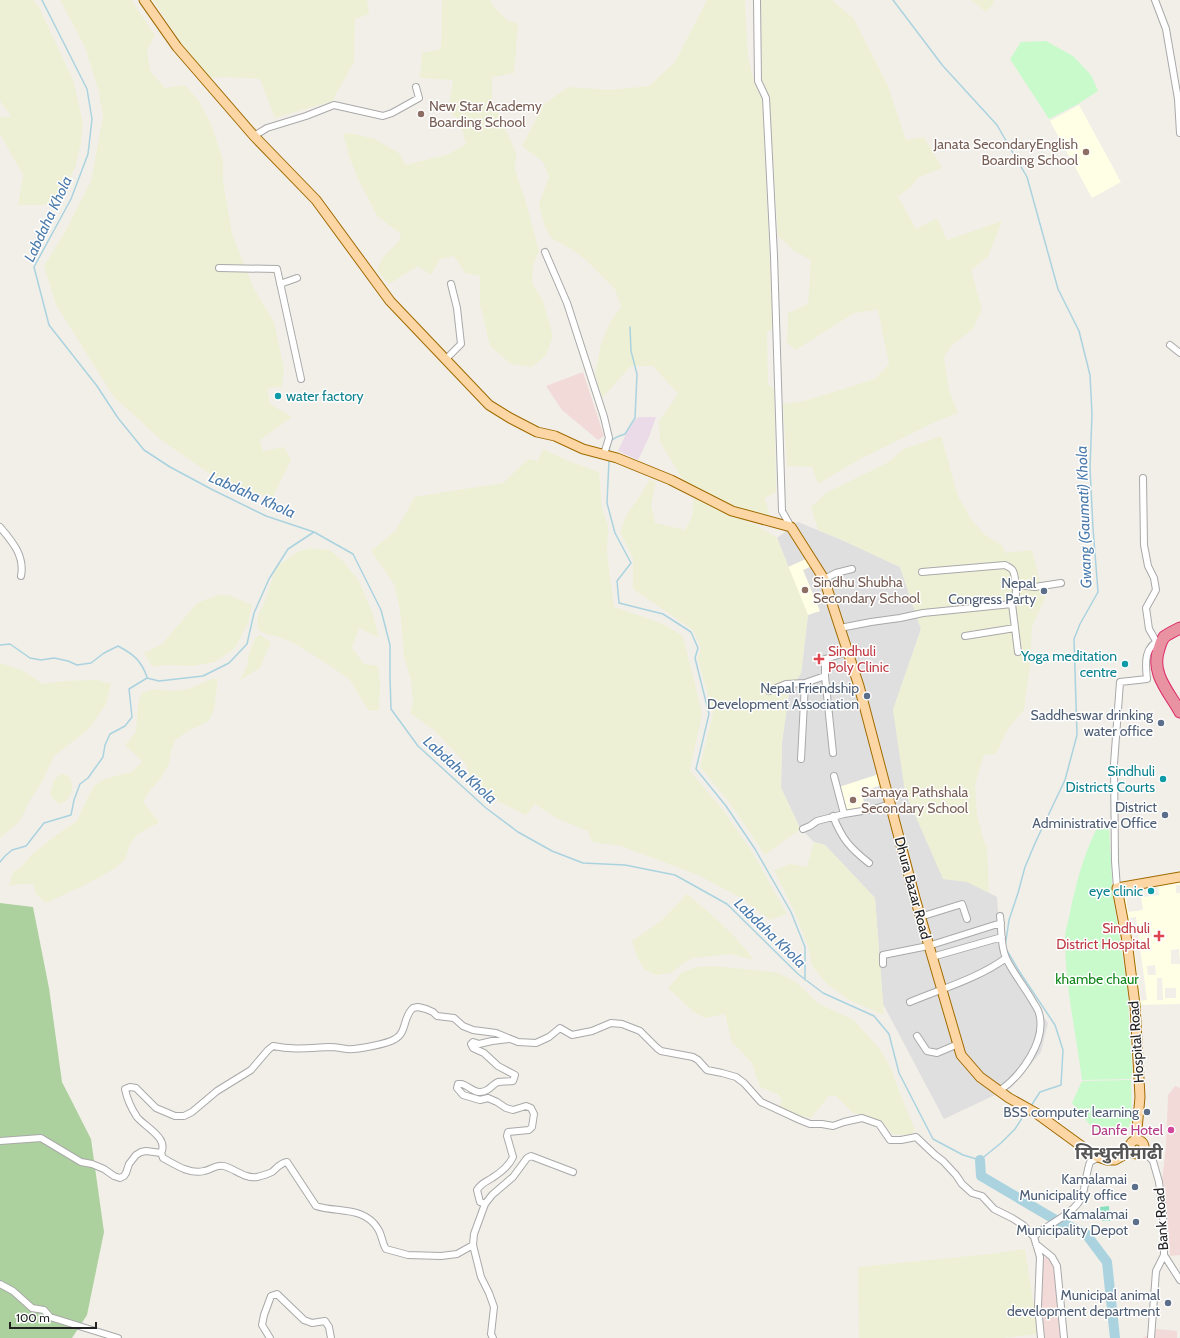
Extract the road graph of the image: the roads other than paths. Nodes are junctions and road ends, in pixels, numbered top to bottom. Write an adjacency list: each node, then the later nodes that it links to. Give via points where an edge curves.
1 (144, 0): 6 (main road, via 177,47)
2 (757, 0): 19 (street, via 758,81 766,98 774,256 782,510)
3 (1155, 0): 5 (street, via 1166,29 1178,99)
4 (416, 87): 6 (street, via 418,98 383,116 334,105 267,128)
5 (1180, 133)
6 (254, 136): 14 (main road, via 316,200 390,302)
7 (545, 252): 16 (street, via 566,303 604,417 609,438)
8 (219, 268): 10 (street, via 276,270)
9 (297, 278): 10 (street)
10 (280, 284): 15 (street)
11 (451, 284): 14 (street, via 462,344)
12 (1170, 345): 13 (street)
13 (1180, 353)
14 (445, 360): 16 (main road, via 489,405 510,418 537,432)
15 (301, 379)
16 (604, 454): 19 (main road, via 671,480 732,511)
17 (1143, 478): 31 (street, via 1144,545 1156,590 1146,608 1149,629)
18 (0, 527): 22 (street, via 13,542 20,557)
19 (791, 527): 23 (main road, Dhura Bazar Road)
20 (852, 569): 23 (street)
21 (922, 572): 25 (street, via 1005,565 1014,572)
22 (21, 576)
23 (824, 579): 27 (main road, Dhura Bazar Road)
24 (1061, 583): 25 (street, via 1035,587)
25 (1015, 584): 26 (street, via 1016,600)
26 (1012, 604): 27 (street, via 922,613); 28 (street)
27 (840, 628): 32 (main road, Dhura Bazar Road)
28 (1015, 628): 30 (street); 33 (street)
29 (1180, 628): 31 (highway)
30 (965, 636)
31 (1160, 639): 37 (highway, via 1156,666 1159,676); 48 (street, via 1148,652 1145,665 1147,679 1120,682 1114,764)
32 (848, 652): 34 (street, via 825,659); 42 (main road, Dhura Bazar Road)
33 (1018, 652)
34 (825, 676): 35 (street); 39 (street)
35 (804, 683): 36 (street, via 786,684); 40 (street)
36 (769, 691)
37 (1176, 700): 38 (highway)
38 (1180, 712)
39 (833, 753)
40 (800, 759)
41 (834, 776): 43 (street)
42 (890, 804): 43 (street); 49 (main road, Dhura Bazar Road)
43 (844, 814): 44 (street)
44 (833, 816): 45 (street); 46 (street, via 847,842)
45 (803, 829)
46 (869, 863)
47 (1180, 877): 48 (main road)
48 (1117, 888): 64 (main road, Hospital Road, via 1124,917 1135,1005 1140,1097)
49 (920, 917): 50 (street, via 962,904); 54 (main road, Dhura Bazar Road)
50 (967, 919)
51 (979, 930): 52 (street, via 1000,920); 53 (street); 54 (street)
52 (1002, 937): 53 (street); 56 (street)
53 (982, 943): 55 (street)
54 (928, 946): 55 (main road, Dhura Bazar Road); 57 (street, via 883,955)
55 (932, 957): 58 (main road, Dhura Bazar Road)
56 (1006, 958): 58 (street, via 999,964); 63 (street, via 1039,1013 1041,1025 1037,1042 1022,1070)
57 (883, 964)
58 (941, 990): 59 (street); 62 (main road, Dhura Bazar Road)
59 (910, 1002)
60 (917, 1036): 62 (street, via 927,1051 937,1053)
61 (509, 1039): 68 (street, via 473,1030 454,1018 437,1016 418,1007 407,1014 401,1035 387,1042 357,1049 292,1049 273,1046 251,1070 184,1116 175,1116 156,1108 136,1088 125,1089 138,1118 162,1142); 71 (street, via 471,1044 498,1066 515,1075 513,1081 499,1082 481,1092 472,1091 462,1084 458,1084 457,1088 463,1096 480,1100 488,1098 513,1110 526,1106 531,1108 534,1114 529,1130 508,1132 513,1157 501,1171 481,1184 477,1190 480,1202); 72 (street, via 536,1043 560,1028 572,1035 592,1031 611,1023 633,1028 662,1051 693,1057 707,1070 722,1072 736,1078 762,1102 810,1124 833,1126 862,1118 879,1124 890,1140 916,1137 943,1160 972,1193 982,1196 994,1209)
62 (958, 1044): 63 (main road, Dhura Bazar Road, via 961,1055 980,1077)
63 (999, 1091): 69 (main road, Dhura Bazar Road, via 1036,1113)
64 (1136, 1140): 66 (main road, via 1131,1144); 67 (main road, via 1143,1144)
65 (0, 1141): 68 (street, via 41,1138 81,1162 92,1164 120,1178 124,1176 136,1155 146,1151)
66 (1131, 1151): 67 (main road, via 1137,1154); 69 (main road, via 1115,1160)
67 (1143, 1151): 75 (street, Bank Road, via 1152,1161 1159,1182)
68 (161, 1153): 74 (street, via 163,1158 180,1168 197,1172 225,1166 244,1175 256,1177 270,1173 287,1162 316,1206 353,1211 371,1219 379,1229 382,1244 390,1251 408,1255 441,1256 457,1254)
69 (1099, 1157): 72 (street, via 1090,1162 1082,1197 1074,1208)
70 (573, 1172): 71 (street, via 531,1156)
71 (485, 1204): 74 (street, via 474,1234)
72 (1036, 1234): 73 (street)
73 (1036, 1244): 82 (street, via 1040,1257 1038,1306); 83 (street, via 1052,1257 1057,1266)
74 (473, 1245): 81 (street, via 481,1277 494,1307 490,1334)
75 (1164, 1255): 76 (street); 84 (street, Bank Road, via 1156,1271)
76 (1180, 1280)
77 (0, 1284): 78 (street, via 13,1291 32,1308 44,1310 50,1317)
78 (118, 1338)
79 (270, 1338): 80 (street, via 262,1325 270,1296 277,1294 304,1320 312,1323 325,1321 329,1326)
80 (331, 1338)
81 (493, 1338)
82 (1041, 1338)
83 (1064, 1338)
84 (1151, 1338)

